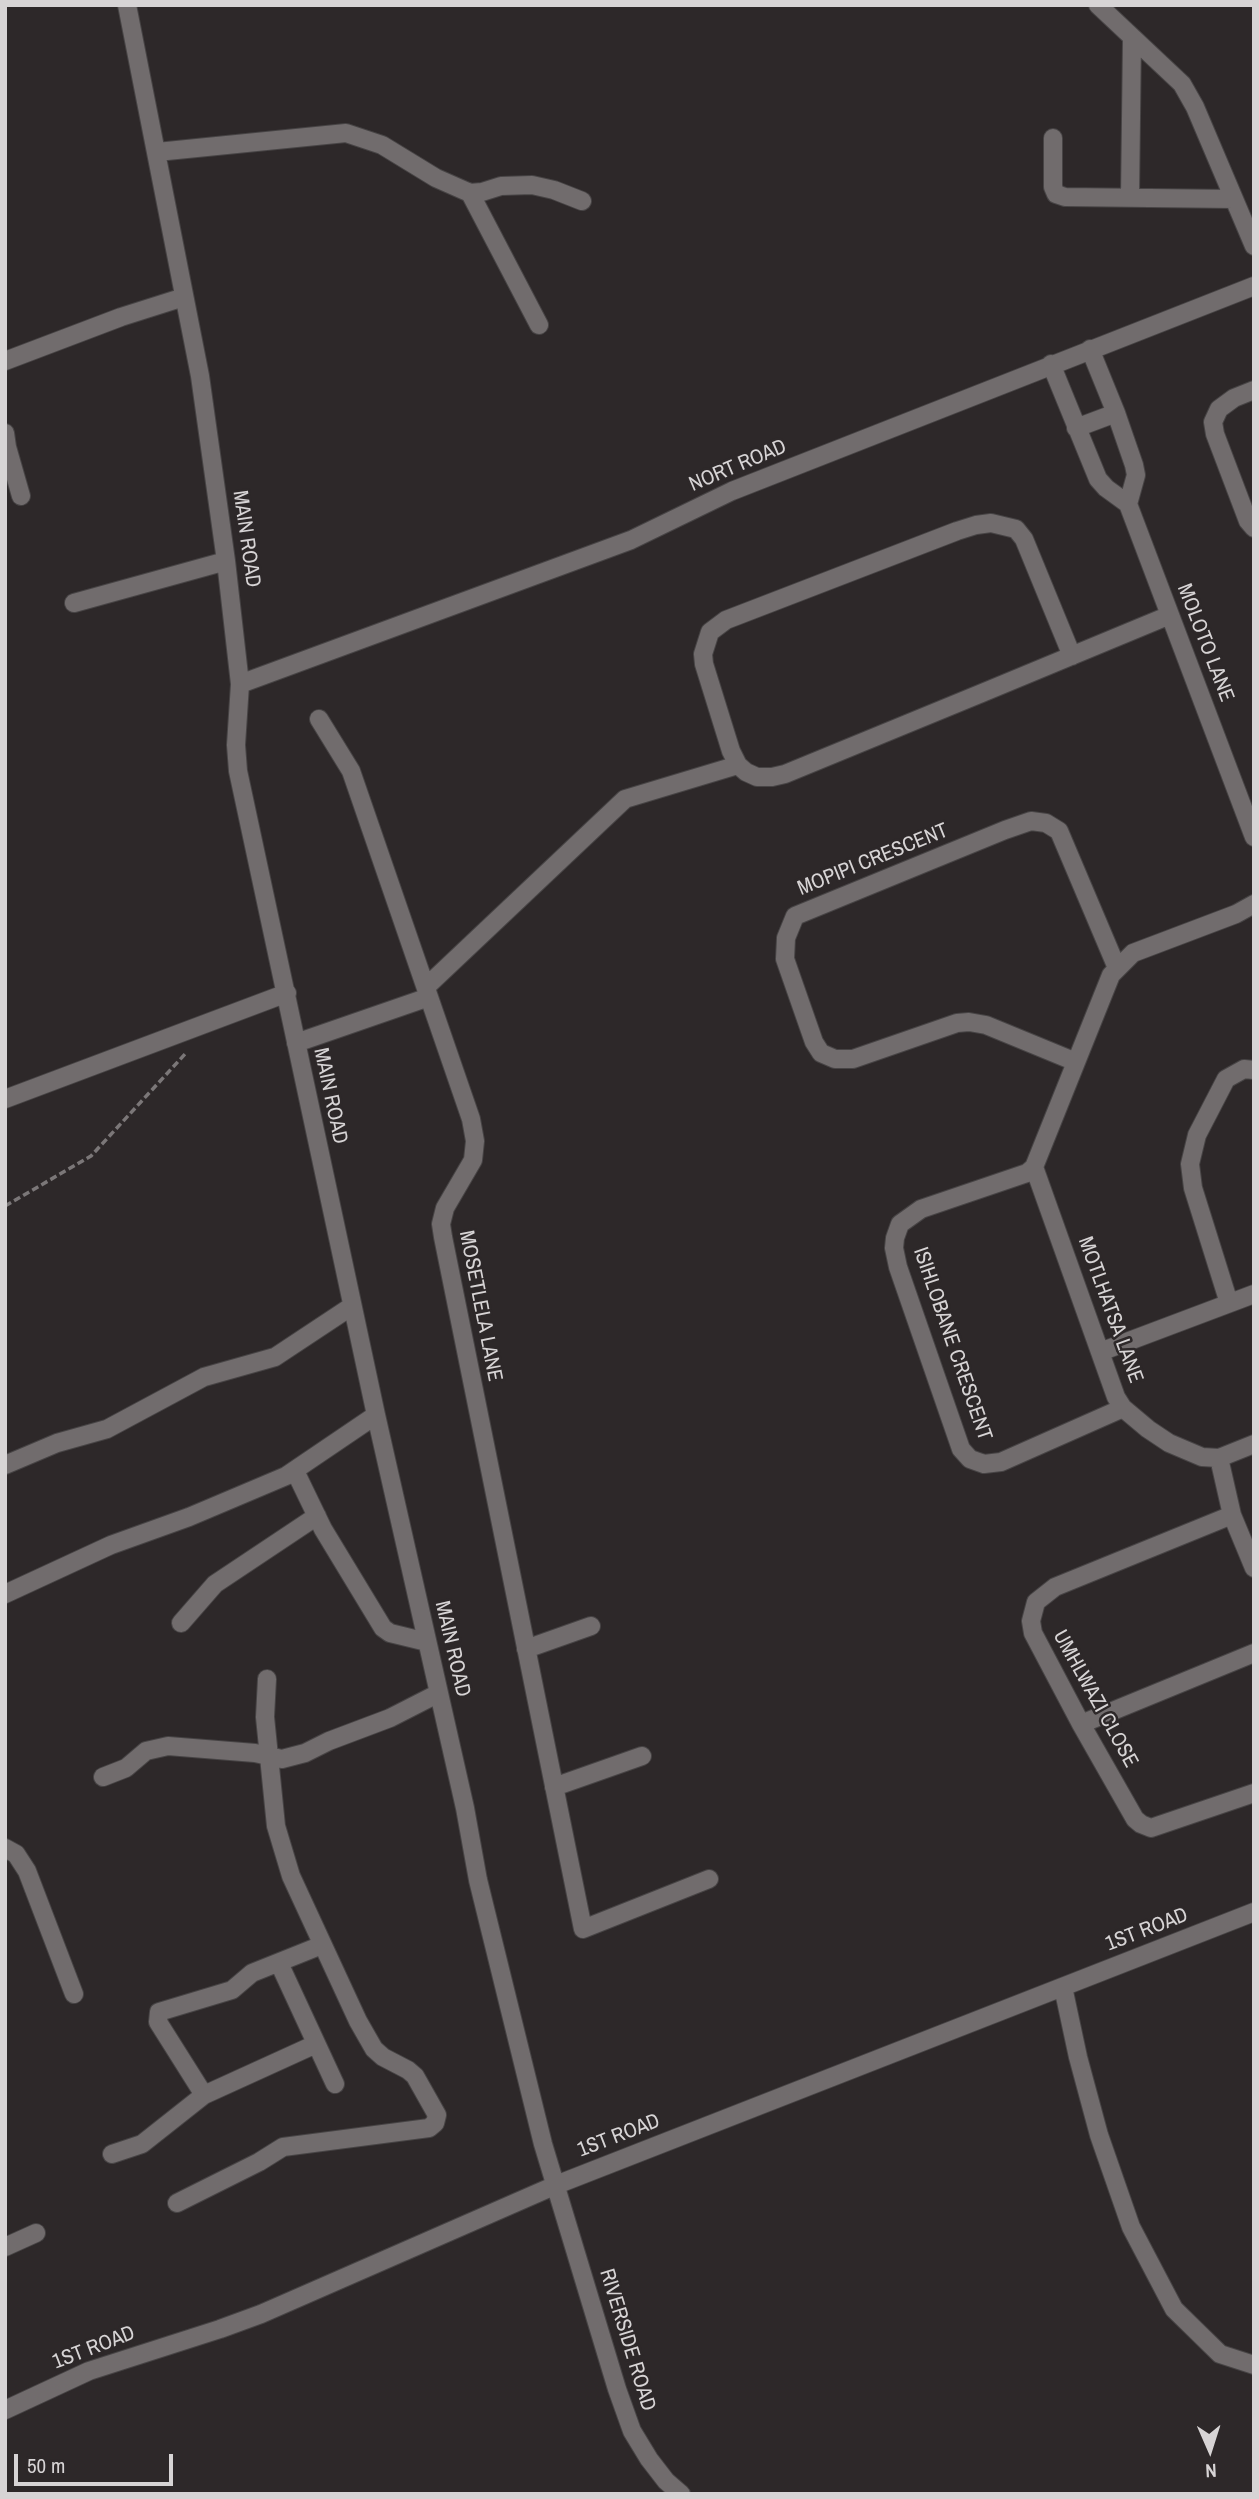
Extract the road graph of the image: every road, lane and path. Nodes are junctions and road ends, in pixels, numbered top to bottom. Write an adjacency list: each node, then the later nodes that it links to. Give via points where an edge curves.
1 (127, 5): 5 (street, MAIN ROAD)
2 (1098, 5): 3 (street)
3 (1132, 39): 7 (street); 8 (street, via 1182,84)
4 (1054, 138): 7 (street, via 1056,194)
5 (157, 152): 6 (street, via 346,133 382,145); 12 (street, MAIN ROAD)
6 (470, 193): 9 (street, via 532,185); 13 (street)
7 (1130, 198): 8 (street)
8 (1234, 199): 10 (street)
9 (582, 201)
10 (1254, 246)
11 (1254, 286): 14 (street, NORT ROAD)
12 (184, 297): 15 (street); 24 (street, MAIN ROAD)
13 (539, 325)
14 (1090, 349): 16 (street, NORT ROAD); 18 (street)
15 (6, 363)
16 (1051, 364): 19 (street); 28 (street, NORT ROAD, via 732,491 631,540)
17 (1254, 390): 23 (street, via 1234,398 1213,422)
18 (1116, 413): 19 (street); 22 (street, via 1136,475)
19 (1076, 428): 22 (street, via 1098,479)
20 (5, 433): 21 (street)
21 (21, 496)
22 (1128, 504): 26 (street, MOLOTO LANE)
23 (1254, 528)
24 (226, 561): 25 (street); 28 (street, MAIN ROAD)
25 (74, 603)
26 (1170, 615): 27 (street); 31 (street, MOLOTO LANE)
27 (1072, 656): 30 (street, via 785,774 757,777); 30 (street, via 1024,539 1016,529 1003,525 976,525 726,620 710,632 704,664)
28 (240, 684): 35 (street, MAIN ROAD, via 238,771)
29 (319, 719): 34 (street, MOSETLELA LANE, via 351,771)
30 (738, 765): 34 (street, via 625,799)
31 (1254, 837)
32 (1254, 904): 33 (street, via 1133,953)
33 (1117, 968): 38 (street); 38 (street, MOPIPI CRESCENT, via 1059,831 1046,823 1031,821 1006,830 795,916 786,938 785,959 821,1053 853,1059 969,1022)
34 (428, 992): 36 (street); 60 (street, MOSETLELA LANE, via 475,1141 473,1160 445,1208 441,1224)
35 (286, 993): 36 (street, MAIN ROAD); 40 (street)
36 (296, 1042): 45 (street, MAIN ROAD)
37 (188, 1051): 42 (path, via 91,1156)
38 (1076, 1062): 41 (street)
39 (1254, 1070): 44 (street, via 1244,1069 1226,1080 1197,1135 1191,1164 1193,1188)
40 (5, 1099)
41 (1034, 1167): 46 (street, MOTLHATSA LANE); 47 (street, ISIHLOBANE CRESCENT, via 921,1209 906,1217 895,1238 895,1258 961,1449 978,1463 1001,1462)
42 (5, 1206)
43 (1254, 1294): 44 (street)
44 (1229, 1303): 46 (street)
45 (352, 1306): 48 (street, MAIN ROAD); 51 (street, via 275,1357 204,1377 107,1429)
46 (1100, 1352): 47 (street, MOTLHATSA LANE)
47 (1124, 1408): 50 (street, MOTLHATSA LANE, via 1169,1443 1202,1457)
48 (376, 1415): 52 (street); 59 (street, MAIN ROAD)
49 (1254, 1444): 50 (street)
50 (1219, 1458): 53 (street)
51 (5, 1465)
52 (295, 1471): 54 (street); 56 (street, via 111,1545)
53 (1232, 1515): 55 (street); 64 (street, UMHLWAZI CLOSE, via 1055,1587 1036,1602 1032,1633)
54 (317, 1516): 57 (street, via 215,1584); 59 (street, via 383,1628)
55 (1254, 1568)
56 (5, 1594)
57 (181, 1623)
58 (591, 1626): 60 (street)
59 (427, 1642): 63 (street, MAIN ROAD)
60 (526, 1649): 68 (street, MOSETLELA LANE)
61 (1254, 1653): 64 (street)
62 (267, 1679): 66 (street)
63 (439, 1693): 66 (street, via 304,1752 282,1759); 81 (street, MAIN ROAD, via 498,1967)
64 (1081, 1724): 69 (street, UMHLWAZI CLOSE, via 1135,1819 1146,1828)
65 (642, 1756): 68 (street)
66 (270, 1757): 67 (street, via 169,1746 146,1751 126,1768); 73 (street, via 276,1826 291,1876)
67 (103, 1777)
68 (554, 1787): 71 (street, MOSETLELA LANE, via 583,1929)
69 (1254, 1793)
70 (5, 1848): 76 (street, via 16,1854 27,1871)
71 (709, 1879)
72 (1254, 1912): 75 (street, 1ST ROAD)
73 (322, 1945): 74 (street); 82 (street, via 374,2049 415,2076 433,2105 435,2123 429,2128 283,2147)
74 (279, 1963): 77 (street); 79 (street, via 252,1973 232,1990 159,2012 158,2022)
75 (1063, 1987): 81 (street, 1ST ROAD); 85 (street, via 1100,2135 1131,2227 1174,2309 1220,2354)
76 (74, 1994)
77 (316, 2044): 78 (street); 79 (street)
78 (335, 2084)
79 (204, 2095): 80 (street, via 142,2144)
80 (112, 2154)
81 (556, 2185): 86 (street, 1ST ROAD, via 307,2295 89,2371); 87 (street, RIVERSIDE ROAD, via 632,2431 666,2481)
82 (177, 2203)
83 (36, 2233): 84 (street)
84 (5, 2247)
85 (1254, 2365)
86 (5, 2410)
87 (681, 2494)

